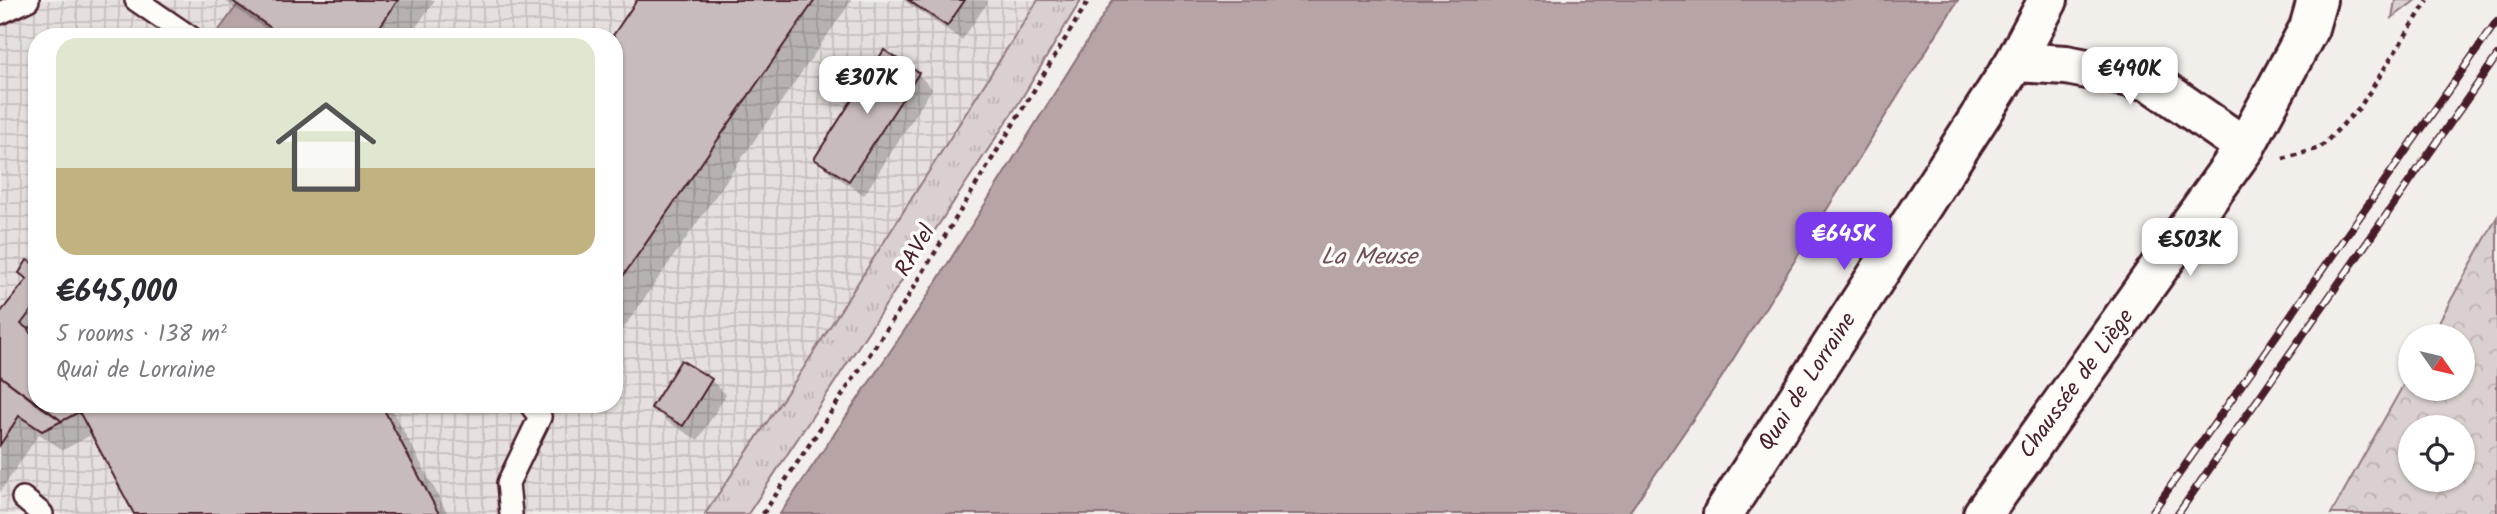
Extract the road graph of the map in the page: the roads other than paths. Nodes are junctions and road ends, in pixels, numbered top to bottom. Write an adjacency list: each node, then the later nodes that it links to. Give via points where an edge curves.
1 (28, 0): 5 (lane)
2 (136, 0): 6 (lane)
3 (2048, 0): 7 (main road, Quai de Lorraine)
4 (2317, 0): 8 (main road, Chaussée de Liège, via 2309,28)
5 (0, 13)
6 (177, 28)
7 (2015, 62): 8 (main road, via 2066,65 2150,80); 13 (main road, Quai de Lorraine)
8 (2245, 147): 14 (main road, Chaussée de Liège)
9 (537, 413): 12 (lane, via 540,417 508,483)
10 (23, 498): 11 (lane)
11 (42, 514)
12 (511, 514)
13 (1723, 514)
14 (1983, 514)

